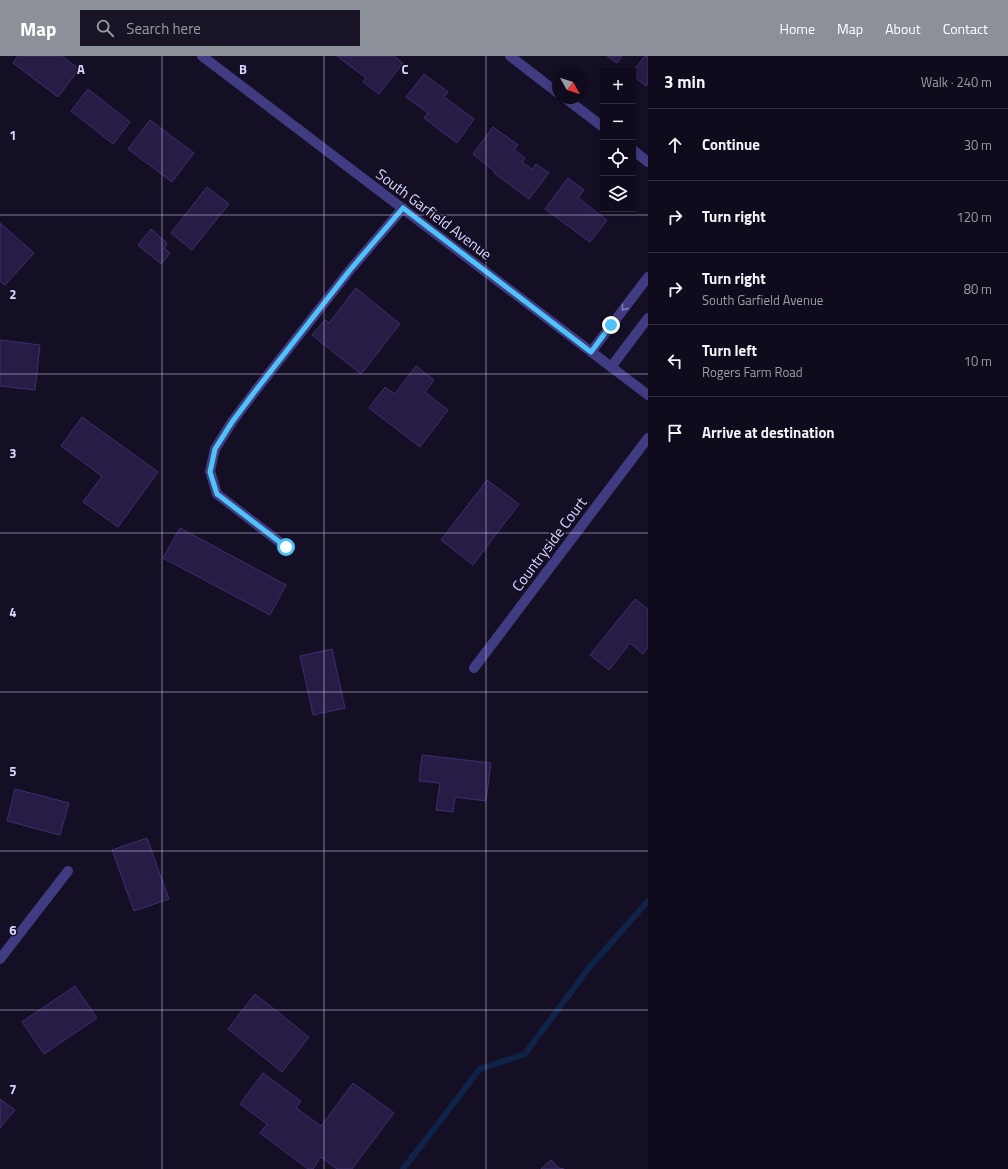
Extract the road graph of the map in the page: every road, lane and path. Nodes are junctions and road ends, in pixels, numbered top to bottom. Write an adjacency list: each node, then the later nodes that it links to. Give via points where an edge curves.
1 (202, 56): 8 (street, South Garfield Avenue)
2 (510, 56): 3 (street)
3 (552, 88)
4 (573, 104): 5 (street)
5 (600, 125)
6 (636, 152): 7 (street)
7 (648, 162)
8 (403, 208): 11 (street, South Garfield Avenue); 15 (street, via 350,270 260,384 215,449 210,472 217,494)
9 (648, 277): 11 (street, one-way to 11)
10 (648, 318): 12 (street)
11 (591, 352): 12 (street, South Garfield Avenue)
12 (611, 367): 13 (street, South Garfield Avenue)
13 (648, 395)
14 (648, 438): 16 (street, Countryside Court)
15 (286, 547)
16 (474, 668)
17 (68, 871): 18 (street)
18 (0, 959)

